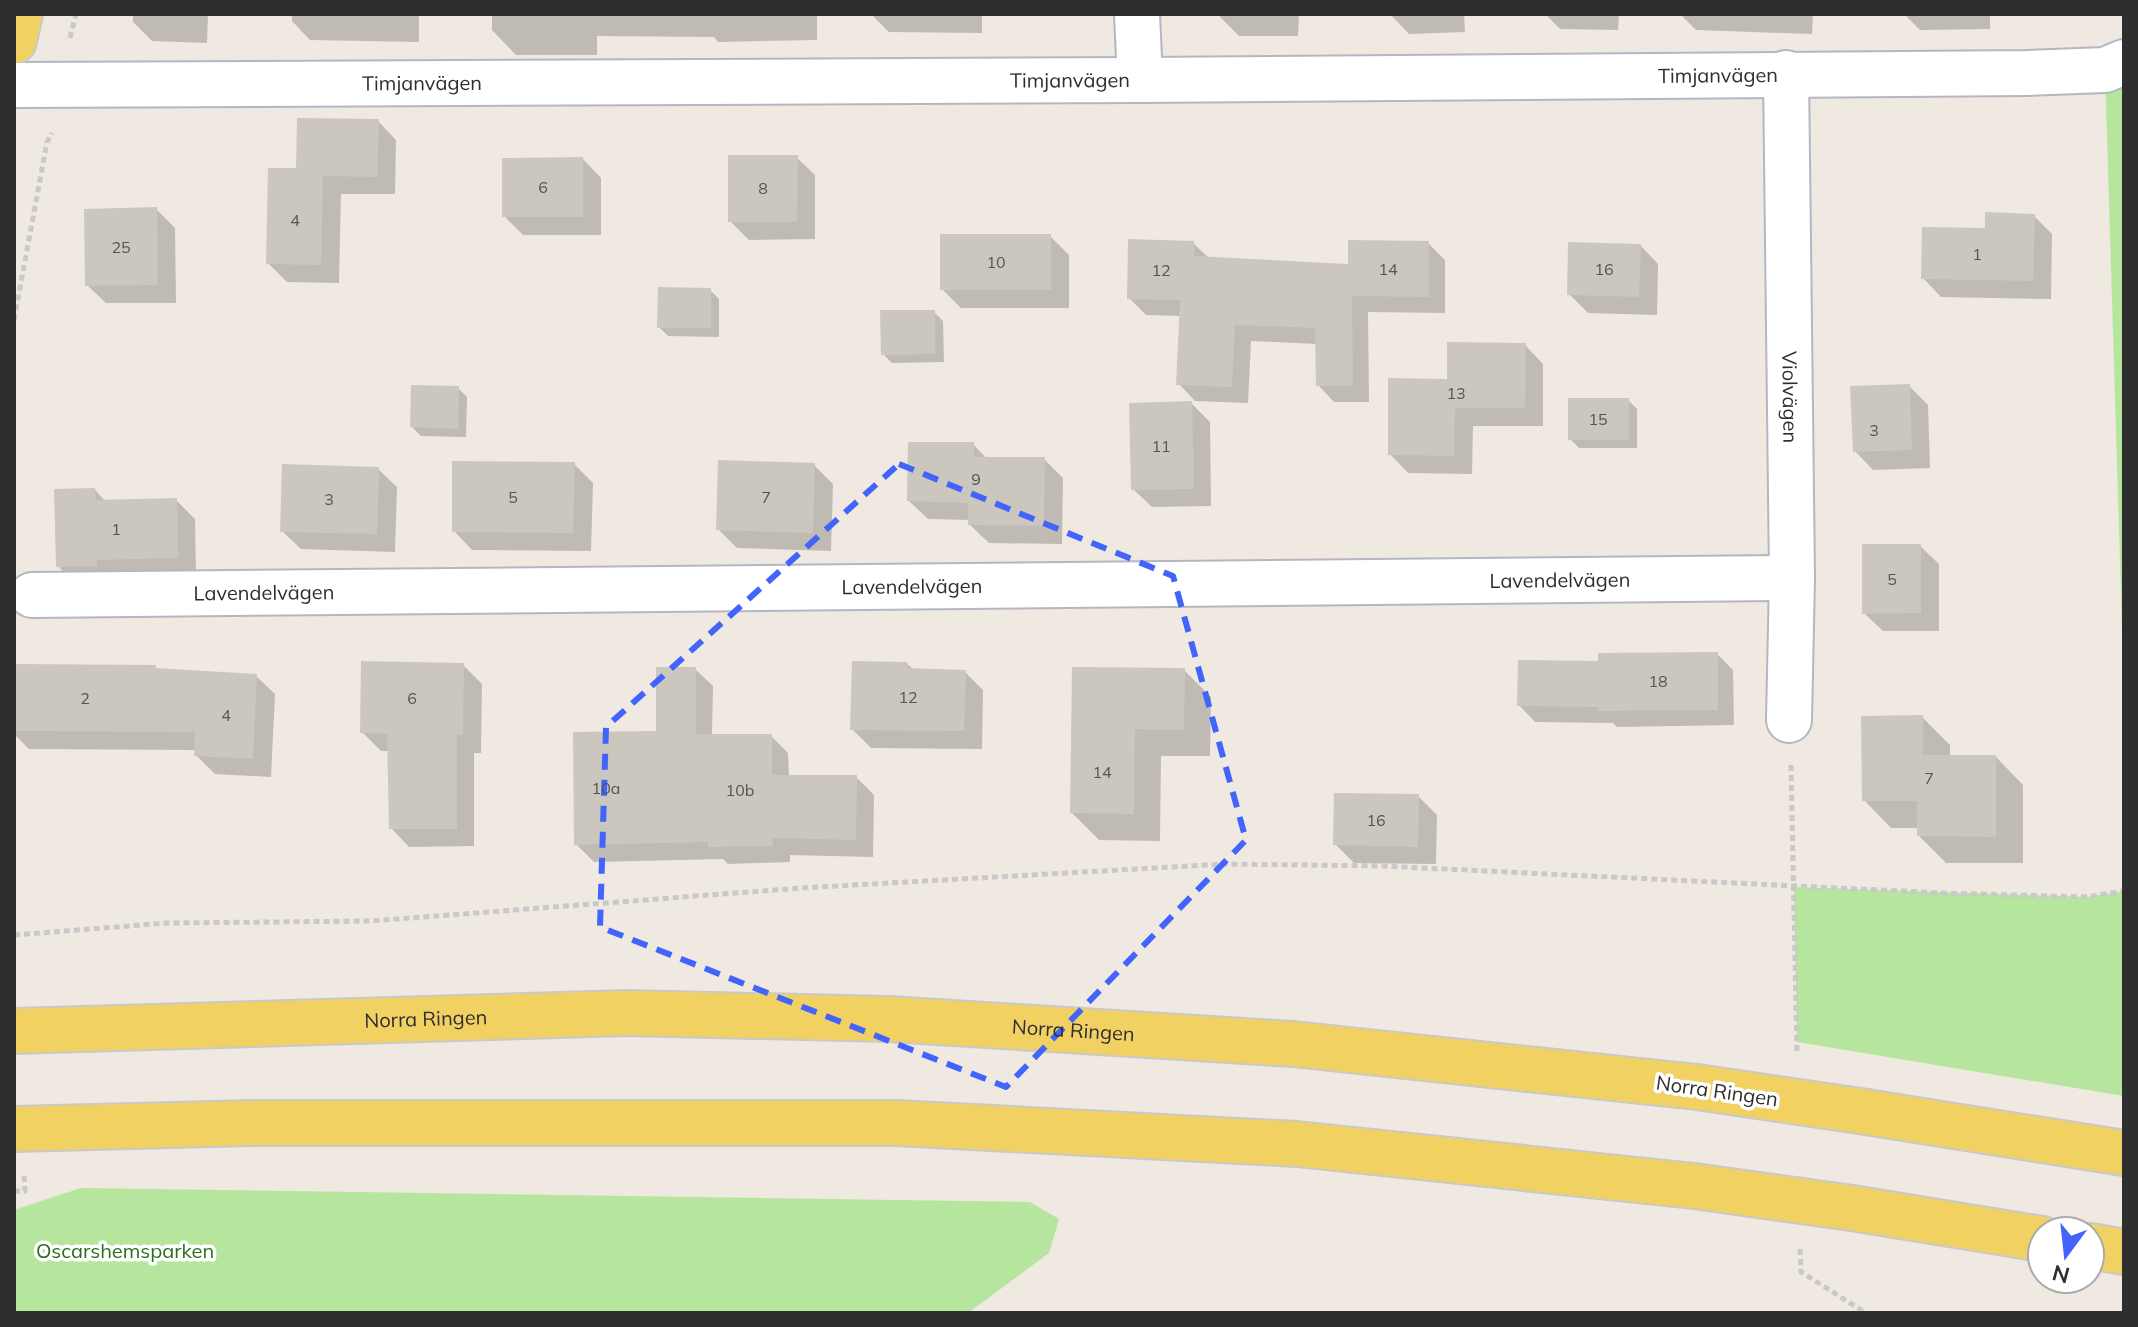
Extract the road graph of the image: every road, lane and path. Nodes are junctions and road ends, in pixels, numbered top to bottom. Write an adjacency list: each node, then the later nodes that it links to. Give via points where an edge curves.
1 (20, 14): 4 (main road)
2 (76, 14): 9 (path)
3 (1137, 14): 7 (street)
4 (14, 41)
5 (2124, 62): 6 (street, Timjanvägen, via 2105,70)
6 (1786, 73): 7 (street, Timjanvägen); 11 (street, Violvägen)
7 (1140, 80): 9 (street, Timjanvägen)
8 (14, 85): 9 (street, Timjanvägen)
9 (59, 85): 10 (path, via 59,121 47,142)
10 (14, 320)
11 (1792, 578): 12 (street, Lavendelvägen); 13 (street, Violvägen)
12 (32, 595)
13 (1789, 720): 14 (path)
14 (1794, 887): 15 (path, via 2087,897); 16 (path, via 1382,866 1225,864 801,888 371,921 167,923)
15 (2124, 891)
16 (14, 935)
17 (14, 1031): 19 (main road, Norra Ringen, bridge, via 627,1013 888,1019 1293,1044 1697,1087)
18 (14, 1129): 20 (main road, bridge, via 252,1123 896,1123 1297,1144 1694,1186)
19 (2124, 1153)
20 (2026, 1236)

